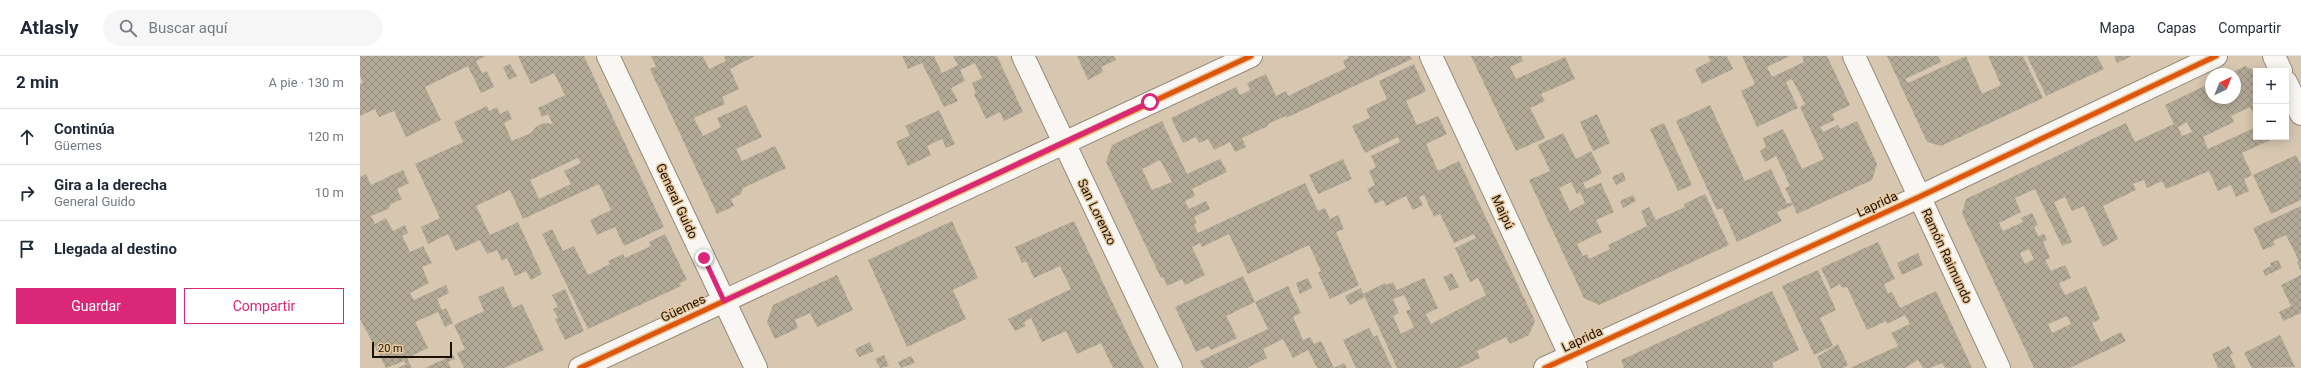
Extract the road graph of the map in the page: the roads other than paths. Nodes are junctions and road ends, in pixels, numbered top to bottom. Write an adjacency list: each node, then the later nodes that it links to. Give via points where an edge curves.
1 (608, 56): 13 (street, General Guido)
2 (1023, 56): 11 (street, San Lorenzo)
3 (1251, 56): 11 (street, Güemes)
4 (1431, 56): 14 (street, Maipú)
5 (1854, 56): 12 (street, Ramón Raimundo)
6 (2216, 56): 12 (street, Laprida)
7 (2274, 56): 8 (street)
8 (2280, 68)
9 (2289, 88): 10 (street)
10 (2301, 114)
11 (1064, 142): 13 (street, Güemes); 17 (street, San Lorenzo)
12 (1919, 197): 14 (street, Laprida); 19 (street, Ramón Raimundo)
13 (724, 301): 15 (street, Güemes); 16 (street, General Guido)
14 (1573, 362): 18 (street, Laprida)
15 (580, 368)
16 (756, 368)
17 (1172, 368)
18 (1545, 368)
19 (1999, 368)

